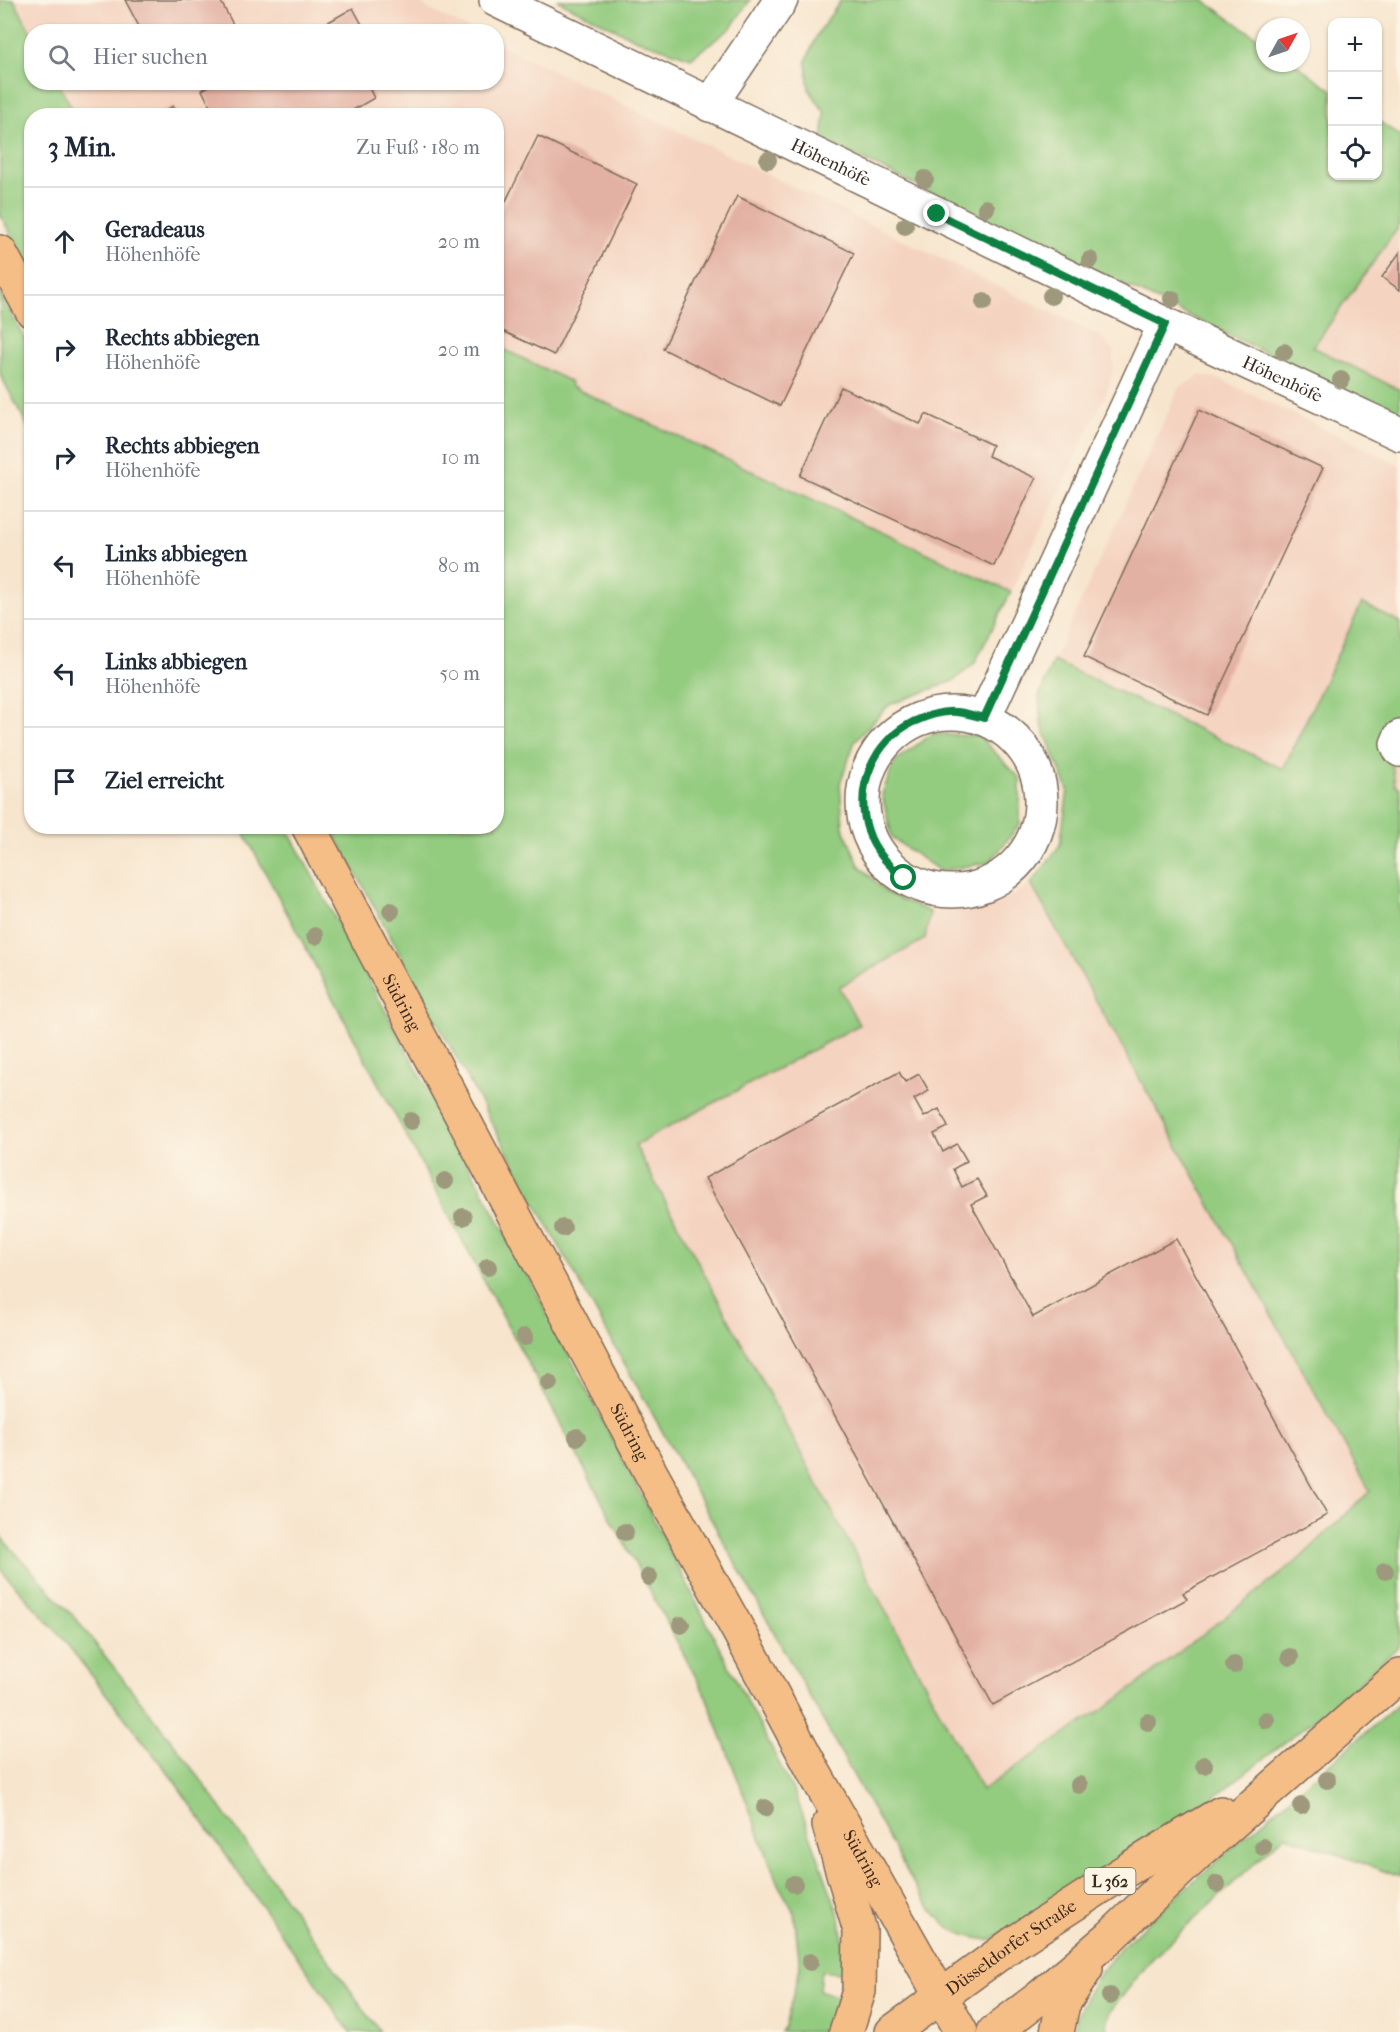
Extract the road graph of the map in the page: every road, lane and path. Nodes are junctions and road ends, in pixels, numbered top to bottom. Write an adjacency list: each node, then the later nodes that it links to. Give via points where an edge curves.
1 (495, 0): 3 (street, Höhenhöfe)
2 (781, 0): 3 (street)
3 (710, 105): 6 (street, Höhenhöfe)
4 (0, 252): 5 (main road)
5 (24, 296)
6 (1165, 324): 7 (street, Höhenhöfe); 8 (street)
7 (1400, 434)
8 (984, 718): 8 (street, via 956,712 926,715 900,728 880,749 867,775 862,804 868,833 882,858 904,878 932,889 960,891 989,884 1014,867 1032,843 1041,814 1040,784 1029,756 1010,733)
9 (1400, 737): 10 (street)
10 (1400, 750)
11 (312, 834): 13 (main road, Südring)
12 (1400, 1675): 14 (main road, Düsseldorfer Straße / L 362)
13 (814, 1772): 16 (main road, Südring); 17 (main road, via 860,1931 859,1991)
14 (1285, 1775): 15 (main road, Düsseldorfer Straße / L 362); 16 (main road, Düsseldorfer Straße / L 362, via 1130,1868 1014,1943)
15 (1110, 1937): 20 (main road, Düsseldorfer Straße / L 362); 21 (main road, via 1063,2004)
16 (941, 1997): 18 (main road, Düsseldorfer Straße); 19 (main road, Südring)
17 (846, 2032)
18 (892, 2032)
19 (961, 2032)
20 (994, 2032)
21 (1057, 2032)

